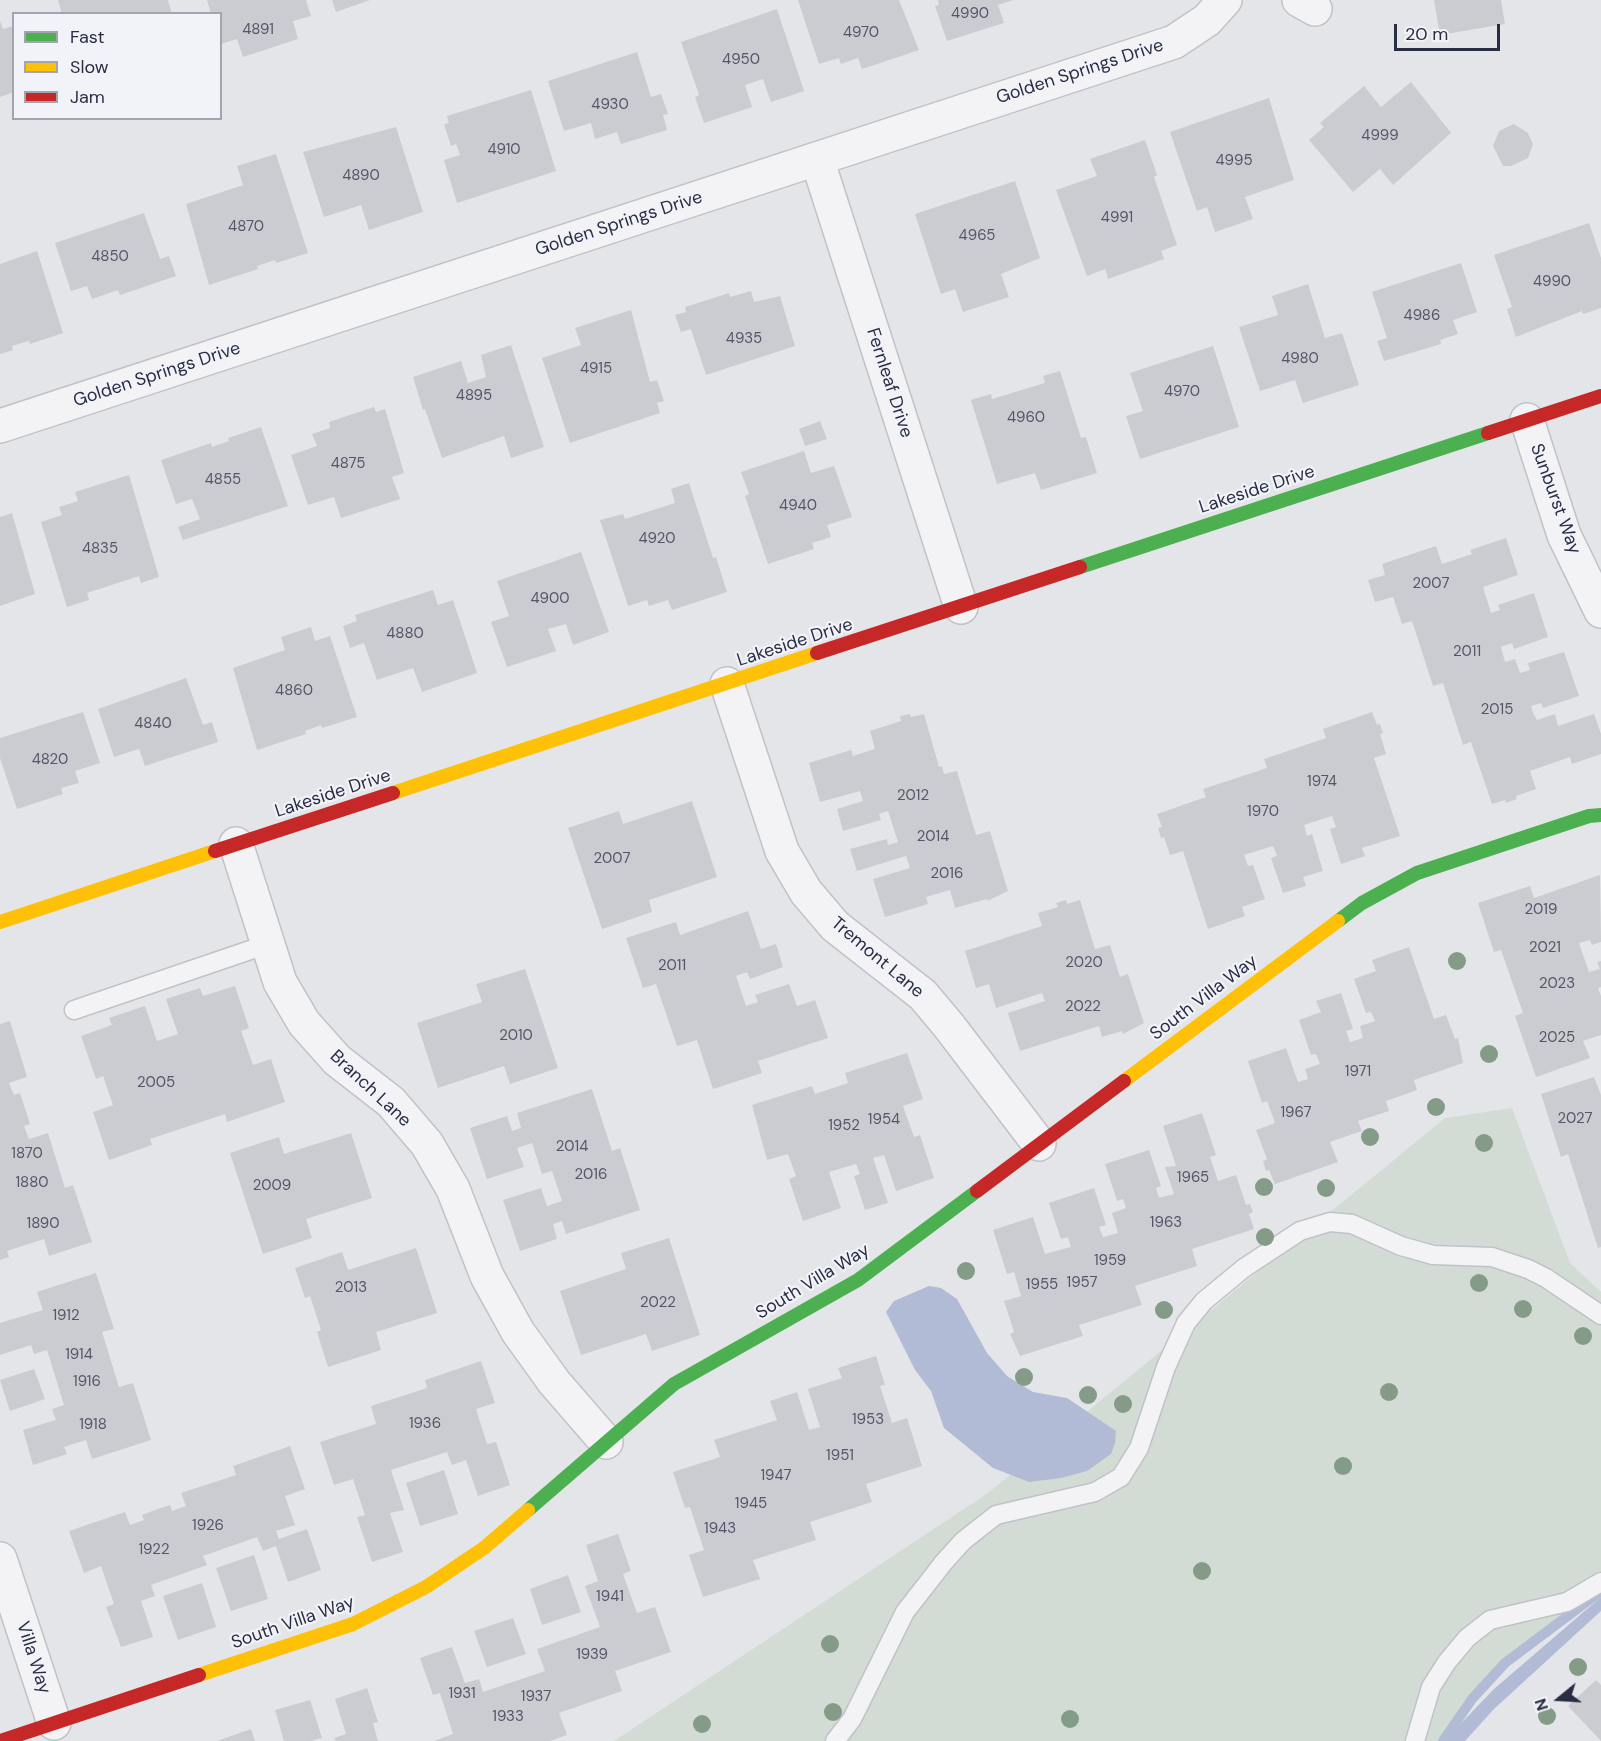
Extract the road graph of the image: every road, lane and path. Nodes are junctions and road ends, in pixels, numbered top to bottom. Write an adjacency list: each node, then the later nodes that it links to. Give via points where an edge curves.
1 (1225, 0): 2 (street, Golden Springs Drive, via 1207,20 1174,42)
2 (817, 159): 5 (street, Golden Springs Drive); 6 (street, Fernleaf Drive)
3 (1601, 396): 4 (street, Lakeside Drive)
4 (1527, 420): 6 (street, Lakeside Drive); 7 (street, Sunburst Way, via 1564,535)
5 (0, 426)
6 (961, 607): 8 (street, Lakeside Drive)
7 (1601, 611)
8 (727, 684): 10 (street, Lakeside Drive); 14 (street, Tremont Lane, via 782,851 806,892 835,926 922,995)
9 (1601, 816): 14 (street, South Villa Way, via 1589,816 1457,858 1417,873 1362,903)
10 (236, 844): 11 (street, Lakeside Drive); 12 (street, Branch Lane)
11 (0, 922)
12 (268, 944): 13 (lane); 16 (street, Branch Lane, via 280,982 304,1023 337,1060 391,1102 427,1144 453,1189 487,1276 518,1332 554,1382)
13 (74, 1010)
14 (1039, 1144): 16 (street, South Villa Way, via 858,1280 674,1384)
15 (1601, 1315): 21 (lane, via 1546,1278 1492,1257 1433,1255 1401,1246 1352,1224 1330,1222 1300,1231 1204,1301 1186,1323 1166,1366 1139,1448 1121,1477 1095,1492 996,1515 944,1562 905,1612 852,1719)
16 (606, 1442): 19 (street, South Villa Way, via 484,1548 426,1587 363,1619)
17 (0, 1559): 19 (street, Villa Way)
18 (1601, 1582): 22 (lane, via 1567,1602 1490,1620 1467,1638 1431,1687)
19 (54, 1723): 20 (street, South Villa Way)
20 (0, 1741)
21 (835, 1741)
22 (1415, 1741)

